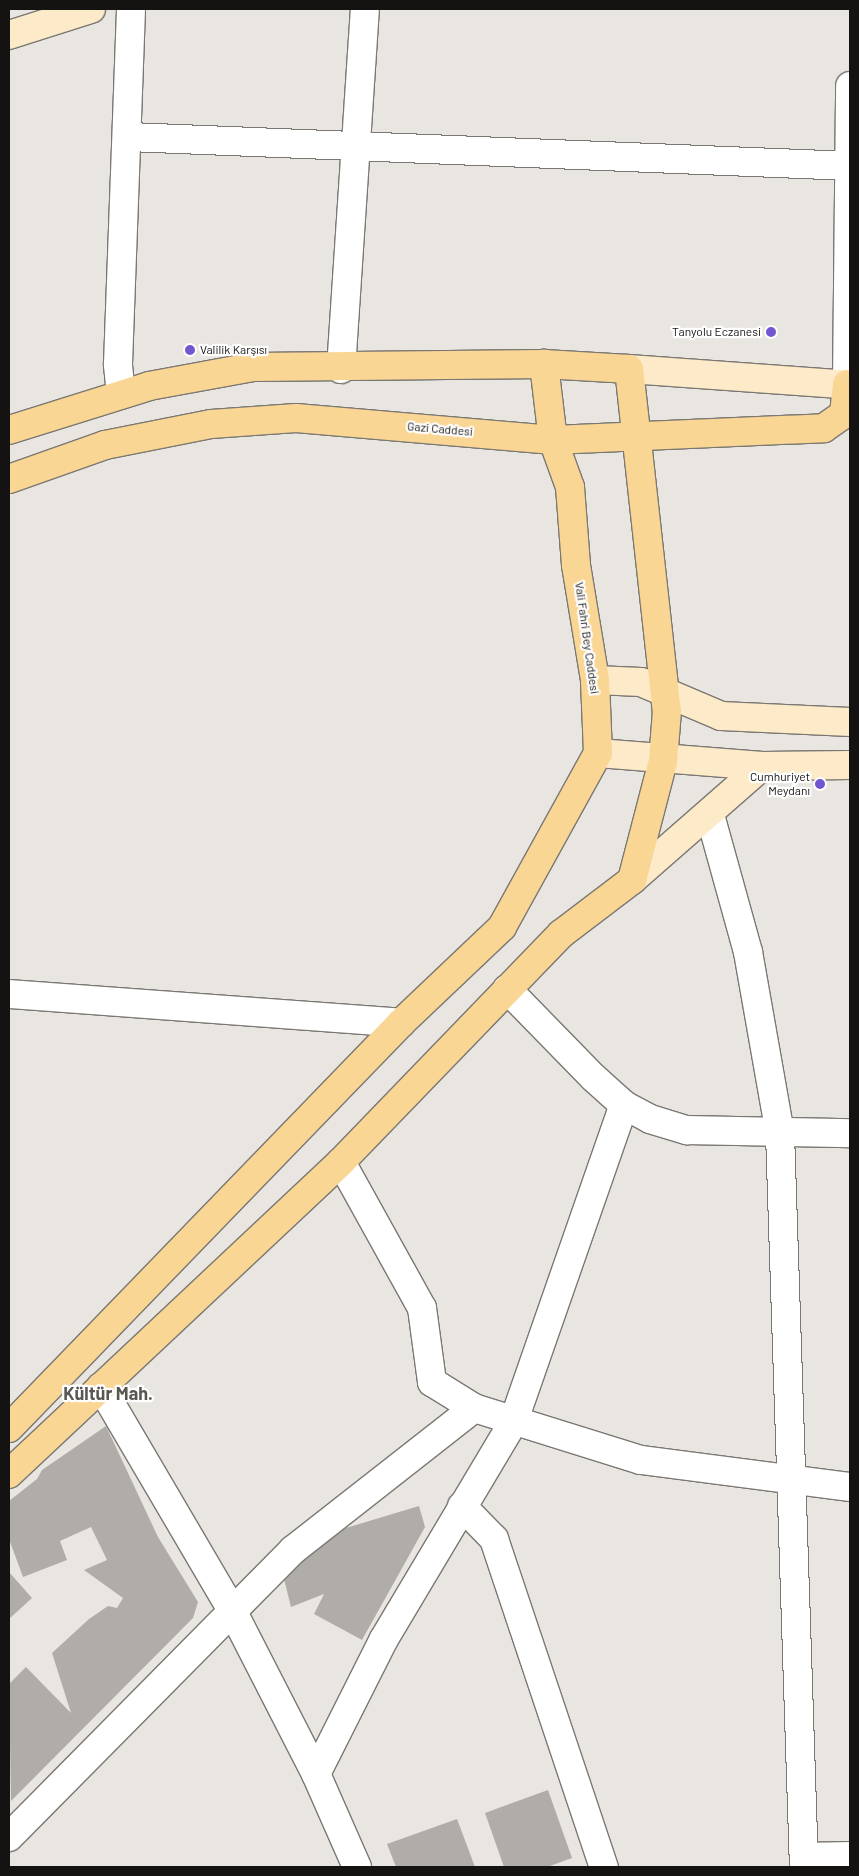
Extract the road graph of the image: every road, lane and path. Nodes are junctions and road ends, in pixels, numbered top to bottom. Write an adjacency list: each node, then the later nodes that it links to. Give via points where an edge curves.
1 (90, 9): 4 (main road)
2 (131, 9): 6 (street)
3 (365, 9): 7 (street)
4 (9, 35)
5 (850, 86): 8 (street)
6 (129, 137): 7 (street); 13 (street, via 118,364)
7 (359, 148): 8 (street); 10 (street)
8 (848, 166): 12 (street)
9 (544, 364): 10 (main road); 11 (main road); 16 (main road, Vali Fahri Bey Caddesi)
10 (341, 369): 13 (main road, via 253,367)
11 (629, 369): 12 (main road); 15 (main road)
12 (848, 384): 15 (main road, Gazi Caddesi, via 844,414 824,428)
13 (121, 394): 14 (main road)
14 (9, 430)
15 (636, 436): 16 (main road, Gazi Caddesi); 19 (main road)
16 (554, 440): 17 (main road, Gazi Caddesi, via 296,418 230,422 105,445); 18 (main road, Vali Fahri Bey Caddesi, via 570,487 576,565)
17 (9, 478)
18 (595, 680): 19 (main road, via 641,682); 21 (main road, Vali Fahri Bey Caddesi)
19 (666, 691): 20 (main road, via 696,709 722,716); 22 (main road)
20 (850, 722)
21 (598, 753): 22 (main road); 29 (main road, via 502,927)
22 (663, 761): 24 (main road); 26 (main road)
23 (850, 765): 24 (main road)
24 (762, 766): 25 (main road)
25 (710, 815): 26 (main road); 31 (street, via 748,952)
26 (632, 880): 27 (main road, via 561,934)
27 (507, 989): 30 (street); 33 (main road)
28 (9, 994): 29 (street)
29 (401, 1022): 37 (main road)
30 (624, 1105): 31 (street, via 650,1119 687,1130); 36 (street)
31 (780, 1132): 32 (street); 39 (street)
32 (850, 1133)
33 (341, 1162): 34 (main road); 35 (street, via 422,1308 432,1382)
34 (101, 1387): 38 (main road); 42 (street)
35 (474, 1408): 36 (street); 42 (street, via 293,1550)
36 (513, 1423): 39 (street, via 641,1460); 41 (street)
37 (9, 1428)
38 (9, 1474)
39 (790, 1479): 40 (street); 46 (street)
40 (850, 1486)
41 (462, 1506): 43 (street, via 384,1639); 48 (street, via 494,1539)
42 (233, 1612): 43 (street); 44 (street)
43 (316, 1774): 47 (street)
44 (9, 1837)
45 (850, 1856): 46 (street)
46 (804, 1862)
47 (356, 1867)
48 (604, 1867)

